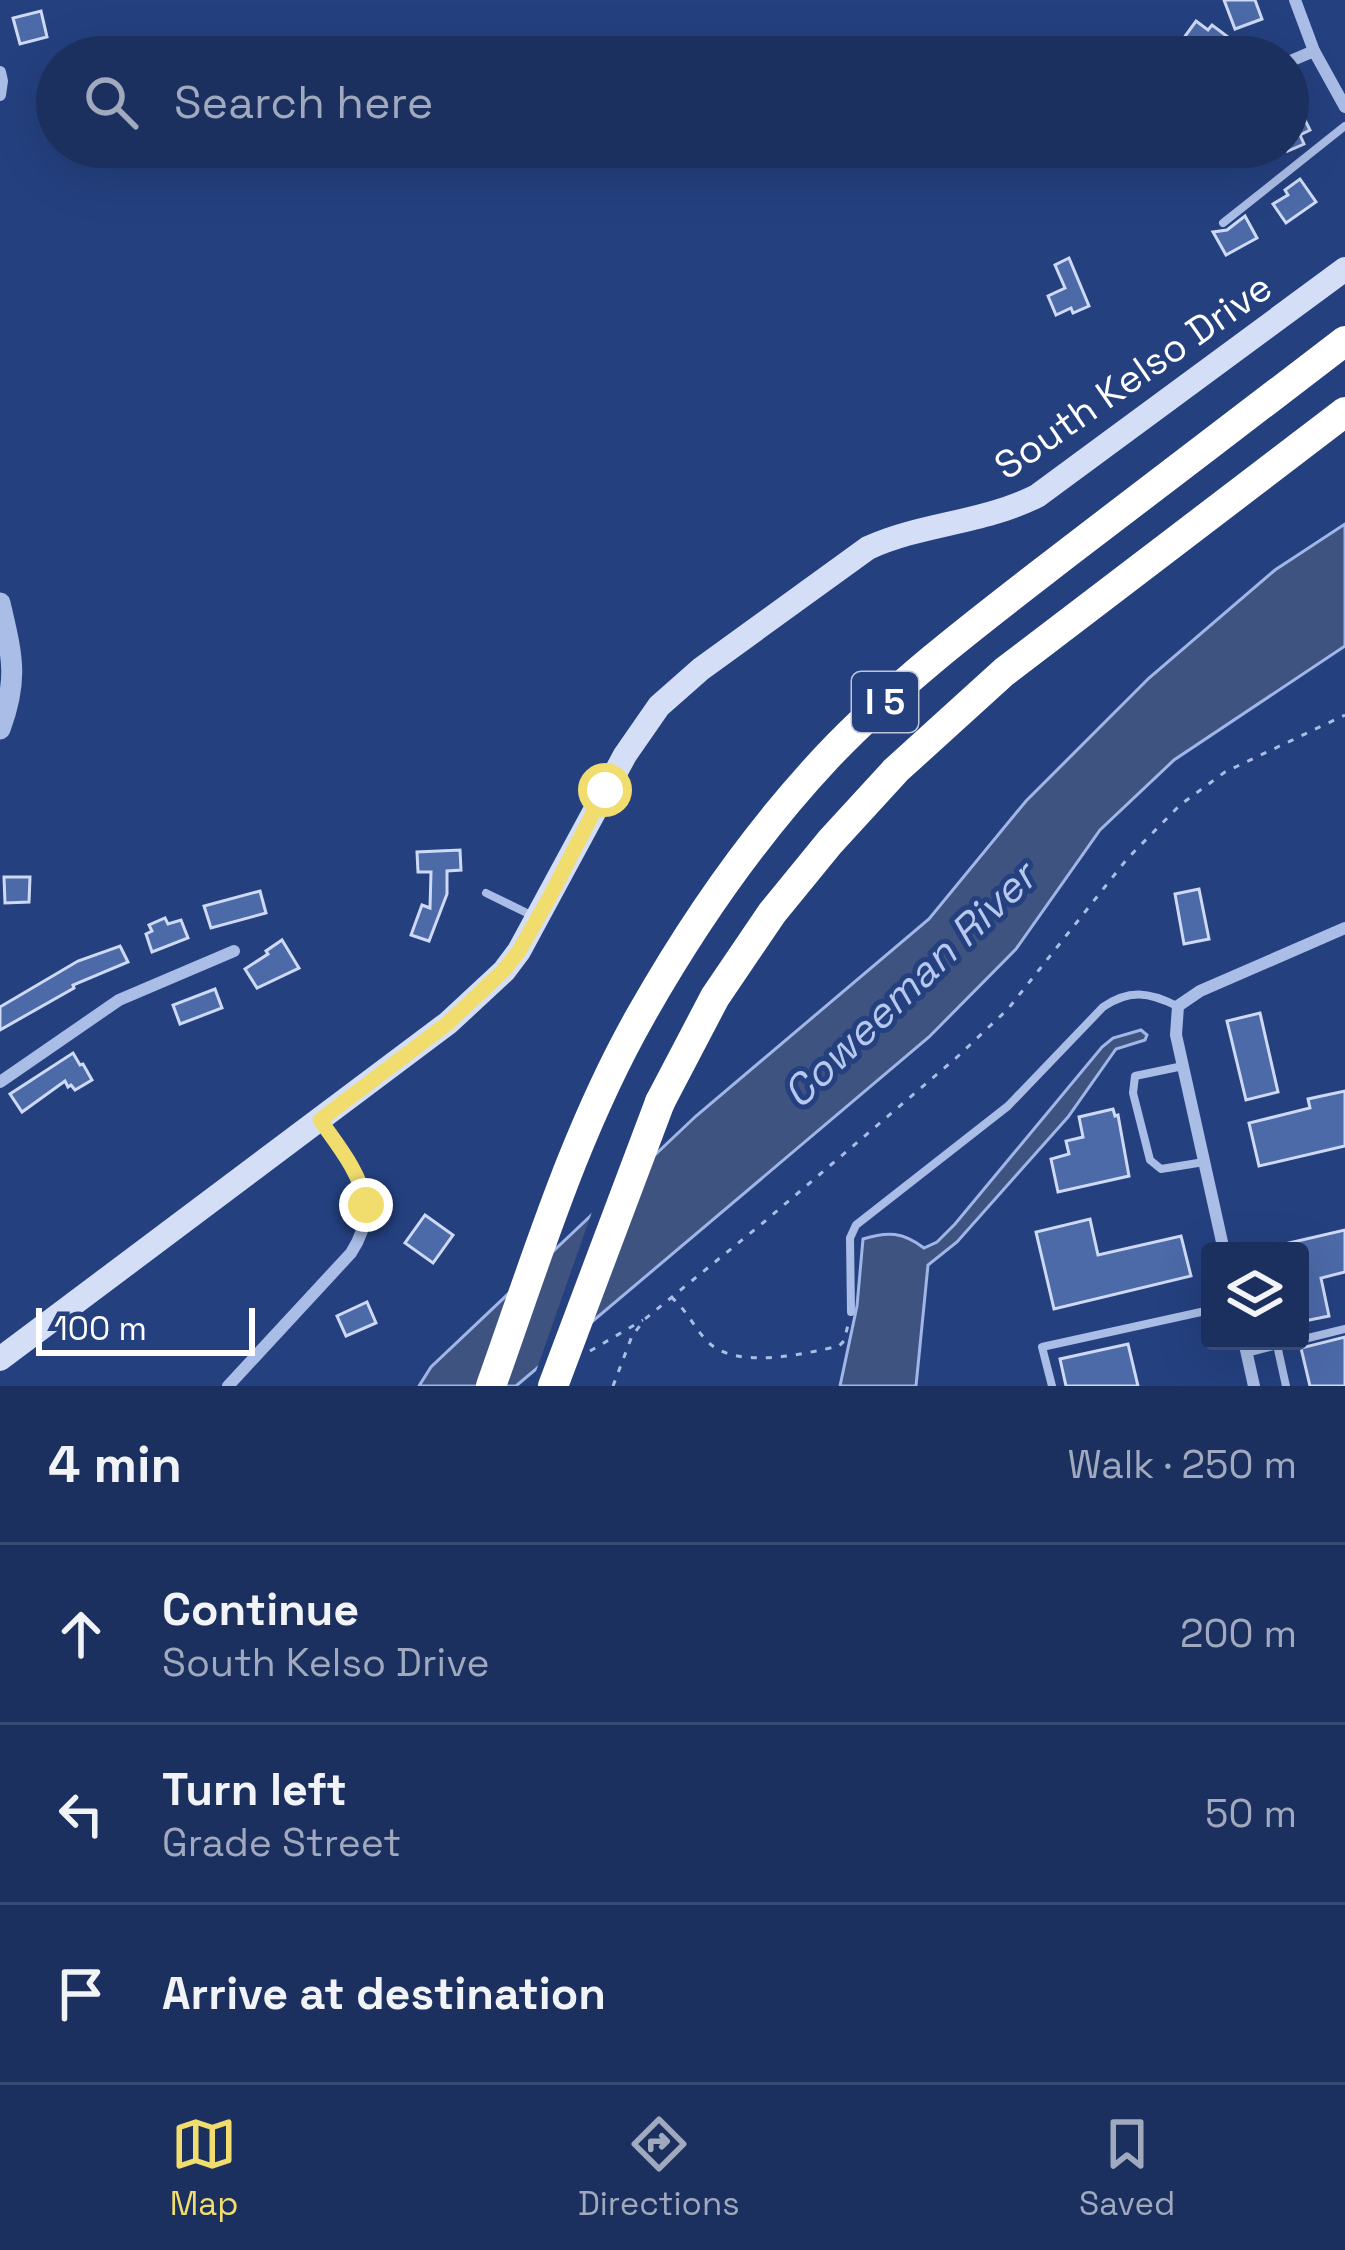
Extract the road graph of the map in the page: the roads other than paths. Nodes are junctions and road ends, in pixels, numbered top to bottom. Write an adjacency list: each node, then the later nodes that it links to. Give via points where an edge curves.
1 (1295, 0): 2 (street)
2 (1308, 36)
3 (1309, 40): 4 (street)
4 (1313, 51): 5 (street); 8 (street)
5 (1309, 53)
6 (0, 72): 7 (street)
7 (0, 95)
8 (1345, 106)
9 (1345, 126): 10 (lane)
10 (1309, 154)
11 (1292, 168): 12 (lane)
12 (1222, 223)
13 (1345, 269): 19 (main road, South Kelso Drive, via 1037,496 868,548 700,669 644,726)
14 (1345, 341): 36 (highway, I 5, via 959,637 870,715 766,830 674,959 588,1120)
15 (1345, 412): 37 (highway, I 5, bridge, via 1004,672 830,842 715,997 660,1102)
16 (1, 613): 17 (street, via 14,666)
17 (0, 729)
18 (486, 893): 19 (lane)
19 (537, 918): 25 (main road, South Kelso Drive, via 504,970 448,1023)
20 (1345, 928): 22 (street)
21 (234, 951): 24 (street, via 119,1000)
22 (1178, 1006): 23 (street); 28 (lane, via 1142,993 1103,1007 1008,1106 856,1225)
23 (1183, 1066): 26 (street); 26 (lane, via 1135,1076 1133,1093 1150,1160 1161,1168)
24 (0, 1082)
25 (320, 1120): 34 (main road, South Kelso Drive); 35 (street, via 363,1188 364,1228)
26 (1204, 1162): 27 (street)
27 (1222, 1242)
28 (851, 1312)
29 (1201, 1312): 38 (lane, via 1042,1347)
30 (1345, 1329): 31 (lane)
31 (1309, 1337)
32 (1246, 1350): 39 (street)
33 (1278, 1350): 40 (lane)
34 (0, 1359)
35 (228, 1386)
36 (491, 1386)
37 (553, 1386)
38 (1052, 1386)
39 (1253, 1386)
40 (1286, 1386)

